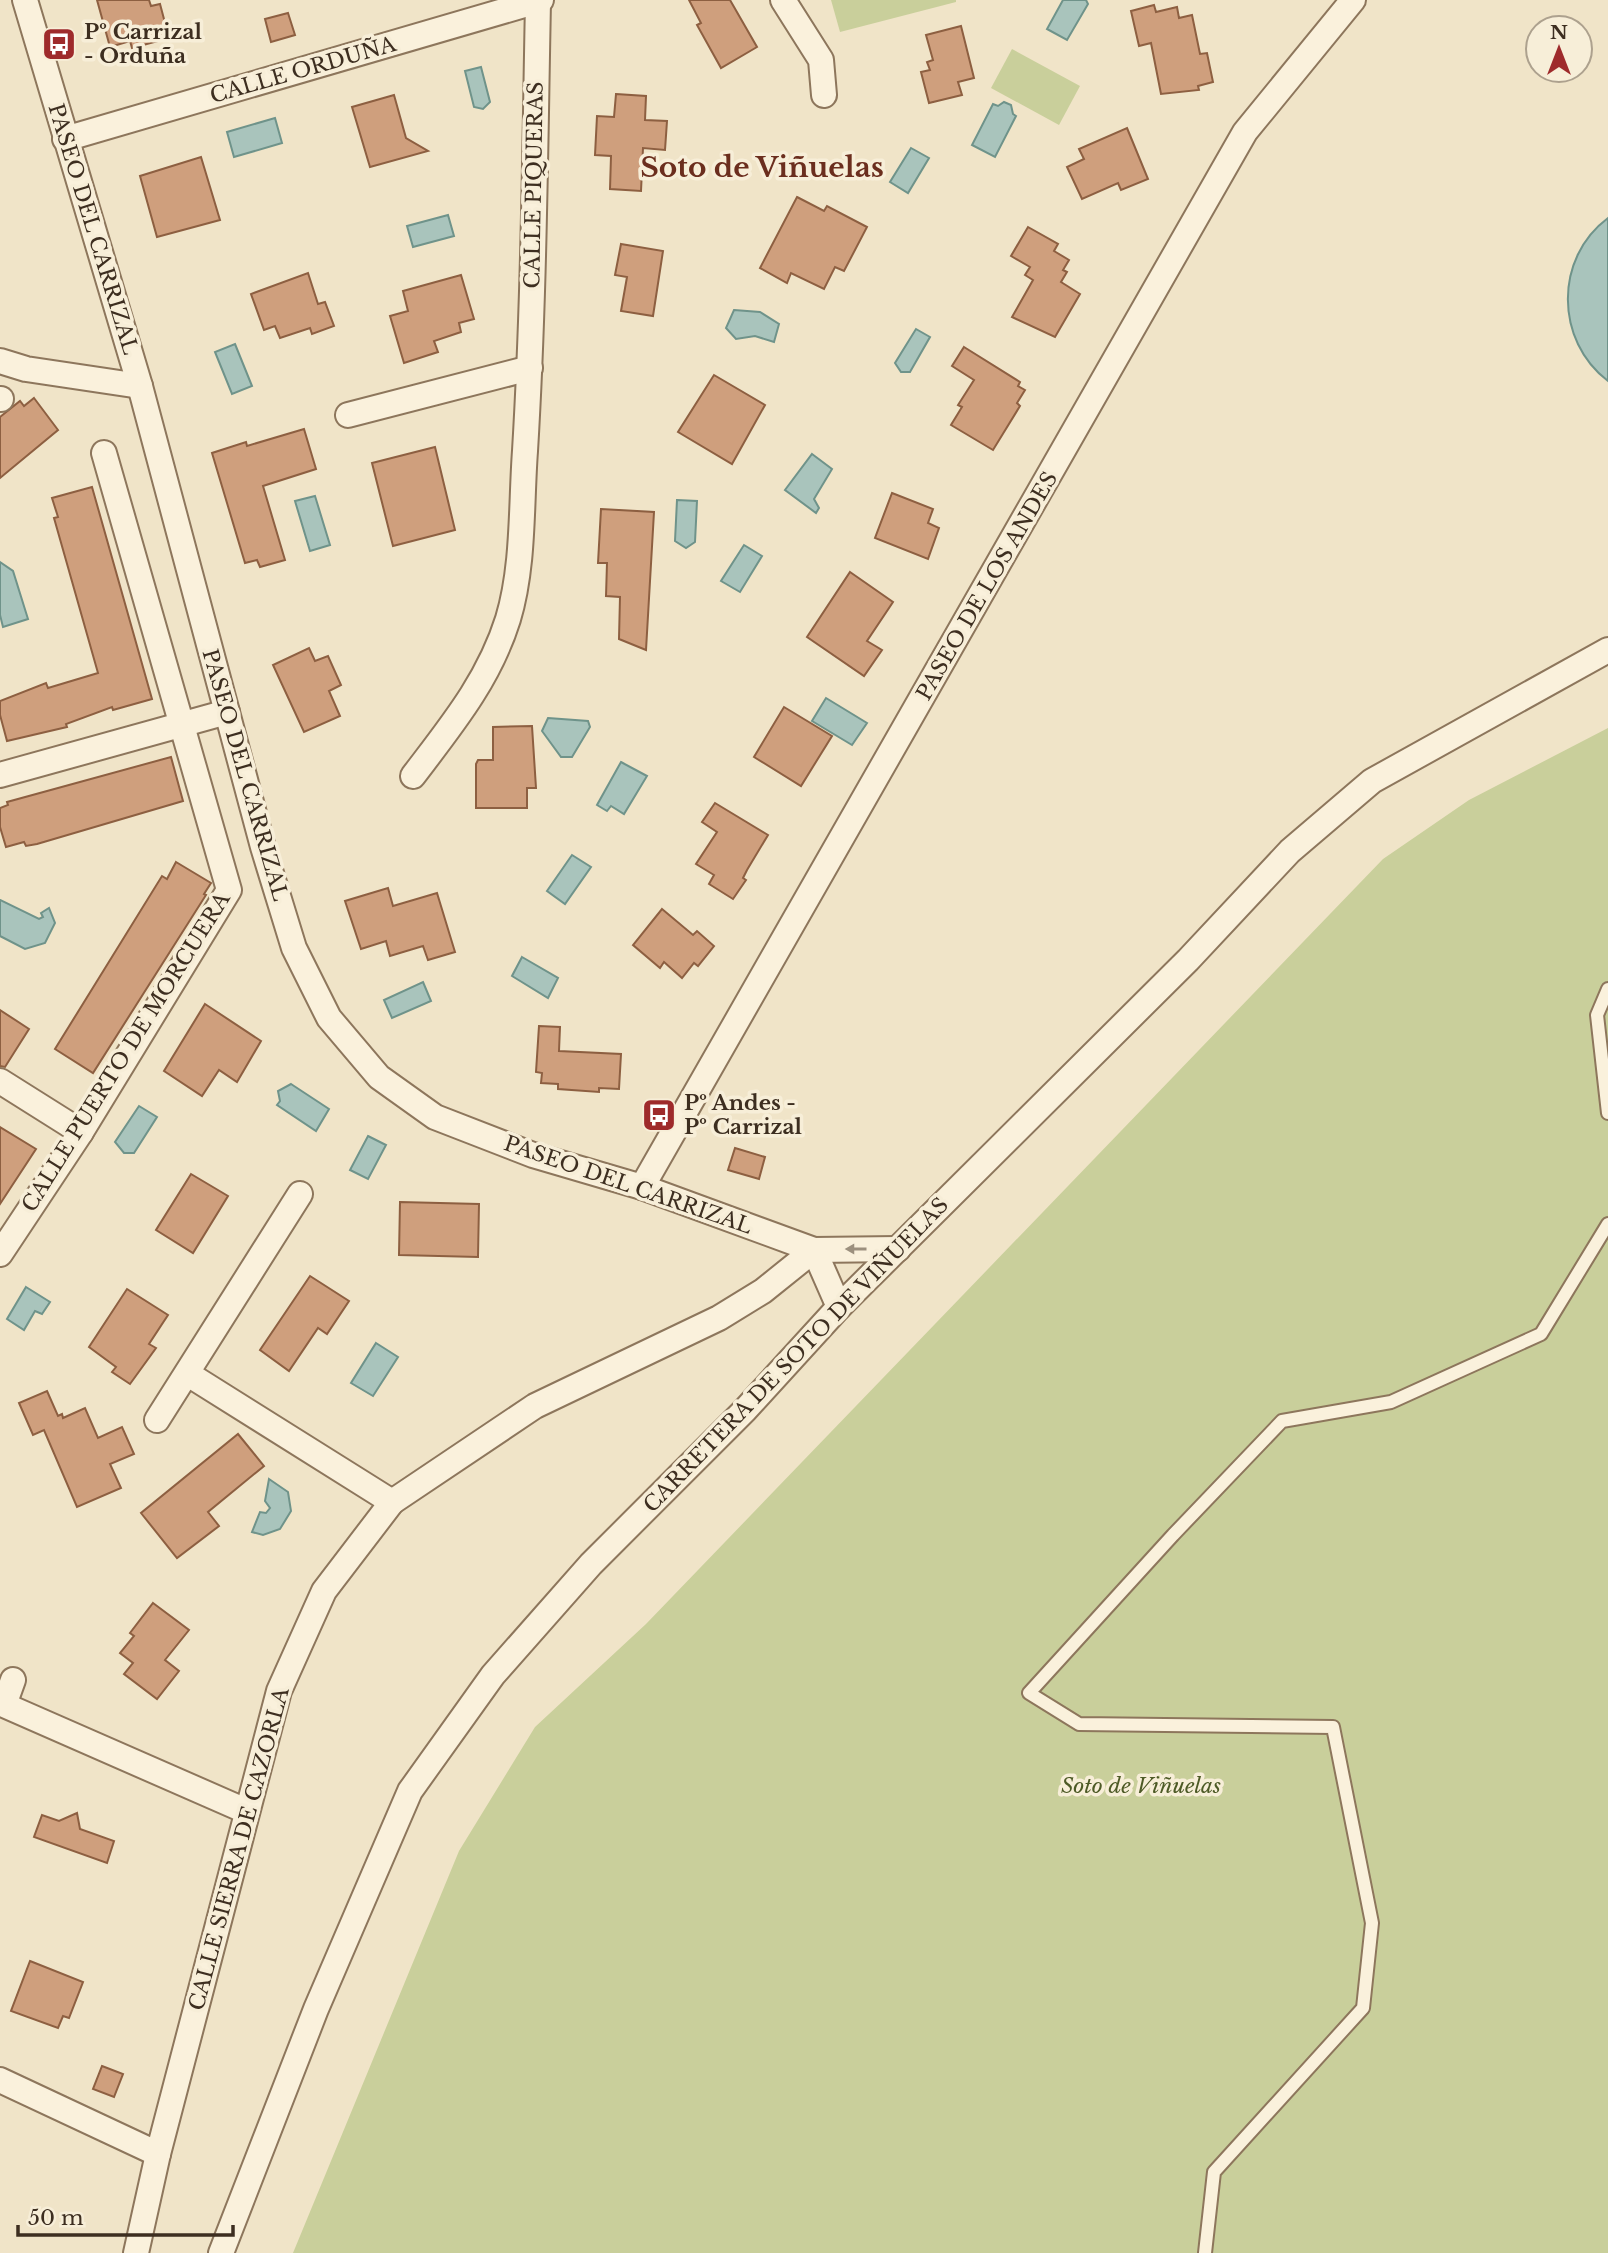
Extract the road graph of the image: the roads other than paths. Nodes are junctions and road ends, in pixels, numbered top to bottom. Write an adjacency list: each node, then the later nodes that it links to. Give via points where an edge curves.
1 (25, 0): 6 (street, PASEO DEL CARRIZAL)
2 (783, 0): 5 (street, via 821,60)
3 (1353, 0): 21 (street, PASEO DE LOS ANDES, via 1245,132)
4 (539, 1): 6 (street, CALLE ORDUÑA); 8 (street, CALLE PIQUERAS)
5 (824, 95)
6 (65, 139): 9 (street, PASEO DEL CARRIZAL)
7 (0, 361): 9 (street)
8 (530, 368): 10 (street); 16 (street, CALLE PIQUERAS, via 517,569 508,617 492,661 469,703)
9 (139, 386): 13 (street, PASEO DEL CARRIZAL)
10 (348, 415)
11 (104, 453): 14 (street, CALLE PUERTO DE MORCUERA)
12 (1608, 650): 24 (street, CARRETERA DE SOTO DE VIÑUELAS, via 1372,781 1290,851 1188,960)
13 (227, 712): 14 (street); 21 (street, PASEO DEL CARRIZAL, via 294,948 329,1018 379,1077 435,1117 533,1155)
14 (181, 724): 15 (street); 20 (street, CALLE PUERTO DE MORCUERA, via 229,890)
15 (0, 775)
16 (413, 776)
17 (1608, 989): 19 (lane, via 1597,1015)
18 (0, 1081): 20 (street)
19 (1608, 1113)
20 (81, 1132): 26 (street, CALLE PUERTO DE MORCUERA)
21 (642, 1187): 25 (street, PASEO DEL CARRIZAL)
22 (300, 1194): 28 (street)
23 (1608, 1224): 37 (lane, via 1541,1334 1391,1402 1283,1421 1029,1693 1079,1724 1333,1727 1372,1923 1363,2008 1214,2172)
24 (898, 1249): 25 (street, PASEO DEL CARRIZAL, one-way to 25); 27 (street, CARRETERA DE SOTO DE VIÑUELAS)
25 (814, 1250): 27 (street); 30 (street, CALLE SIERRA DE CAZORLA, via 763,1291 719,1318 535,1406)
26 (0, 1254)
27 (839, 1307): 36 (street, CARRETERA DE SOTO DE VIÑUELAS, via 745,1410 591,1564 494,1675 410,1791 316,2009)
28 (188, 1374): 29 (street); 30 (street)
29 (157, 1420)
30 (392, 1502): 32 (street, CALLE SIERRA DE CAZORLA, via 324,1591 279,1690)
31 (13, 1681): 32 (street, via 4,1705)
32 (246, 1811): 34 (street, CALLE SIERRA DE CAZORLA)
33 (0, 2080): 34 (street)
34 (158, 2154): 35 (street, CALLE SIERRA DE CAZORLA)
35 (136, 2253)
36 (221, 2253)
37 (1205, 2253)

